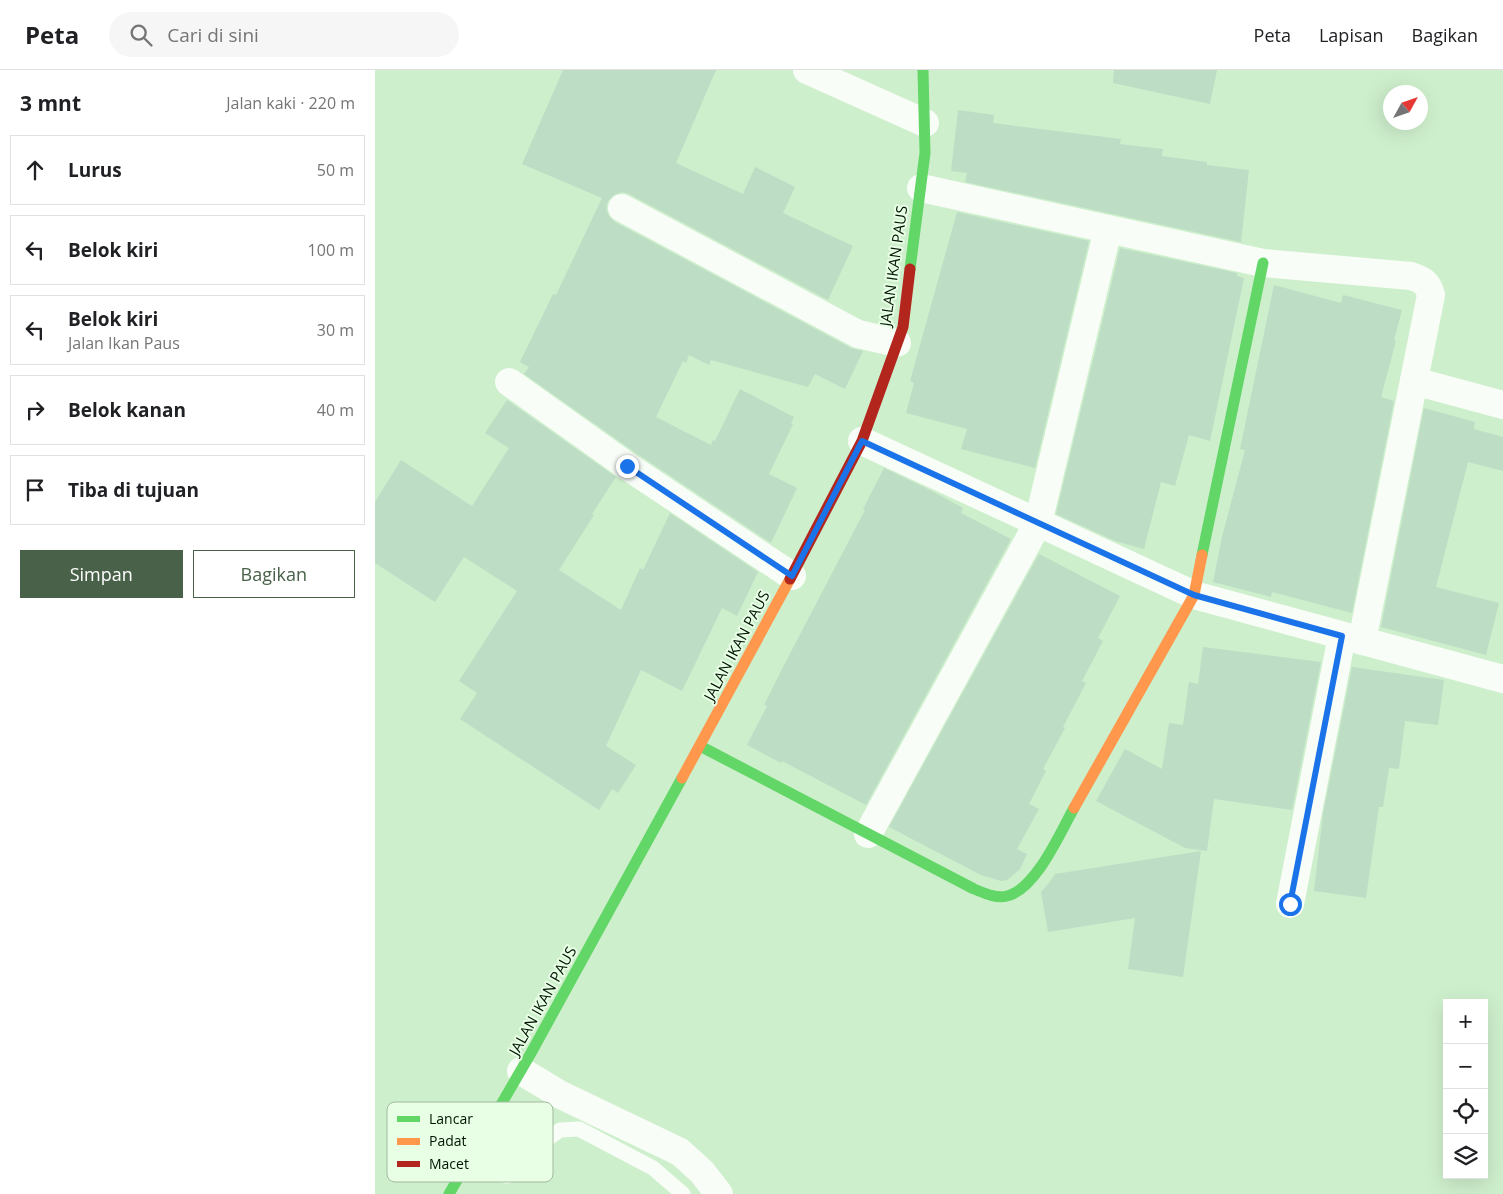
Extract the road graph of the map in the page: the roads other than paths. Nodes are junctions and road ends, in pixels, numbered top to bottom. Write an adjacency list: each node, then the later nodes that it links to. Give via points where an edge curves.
1 (807, 70): 3 (street)
2 (923, 70): 3 (main road, JALAN IKAN PAUS)
3 (925, 123): 4 (main road, JALAN IKAN PAUS)
4 (921, 188): 6 (street); 8 (main road, JALAN IKAN PAUS, via 903,327)
5 (622, 208): 8 (street, via 858,334)
6 (1108, 228): 7 (street); 13 (street)
7 (1263, 263): 9 (street, via 1421,279 1428,285 1431,295); 15 (main road)
8 (897, 343): 12 (main road, JALAN IKAN PAUS)
9 (1414, 381): 11 (street); 16 (street)
10 (509, 382): 14 (street, via 627,466)
11 (1503, 405)
12 (862, 441): 13 (street); 14 (main road, JALAN IKAN PAUS)
13 (1038, 523): 15 (street); 19 (street)
14 (792, 576): 18 (main road, JALAN IKAN PAUS)
15 (1194, 595): 16 (street); 19 (main road, via 1036,876 1025,886 1010,896 992,897)
16 (1352, 638): 17 (street); 20 (street)
17 (1503, 680)
18 (700, 746): 19 (main road); 21 (main road, JALAN IKAN PAUS)
19 (868, 834)
20 (1290, 904)
21 (521, 1071): 22 (main road, JALAN IKAN PAUS); 27 (street, via 680,1152 702,1172)
22 (503, 1102)
23 (553, 1135): 26 (lane, via 560,1130 579,1129 653,1168)
24 (456, 1182): 25 (main road, JALAN IKAN PAUS)
25 (449, 1194)
26 (683, 1194)
27 (719, 1194)

